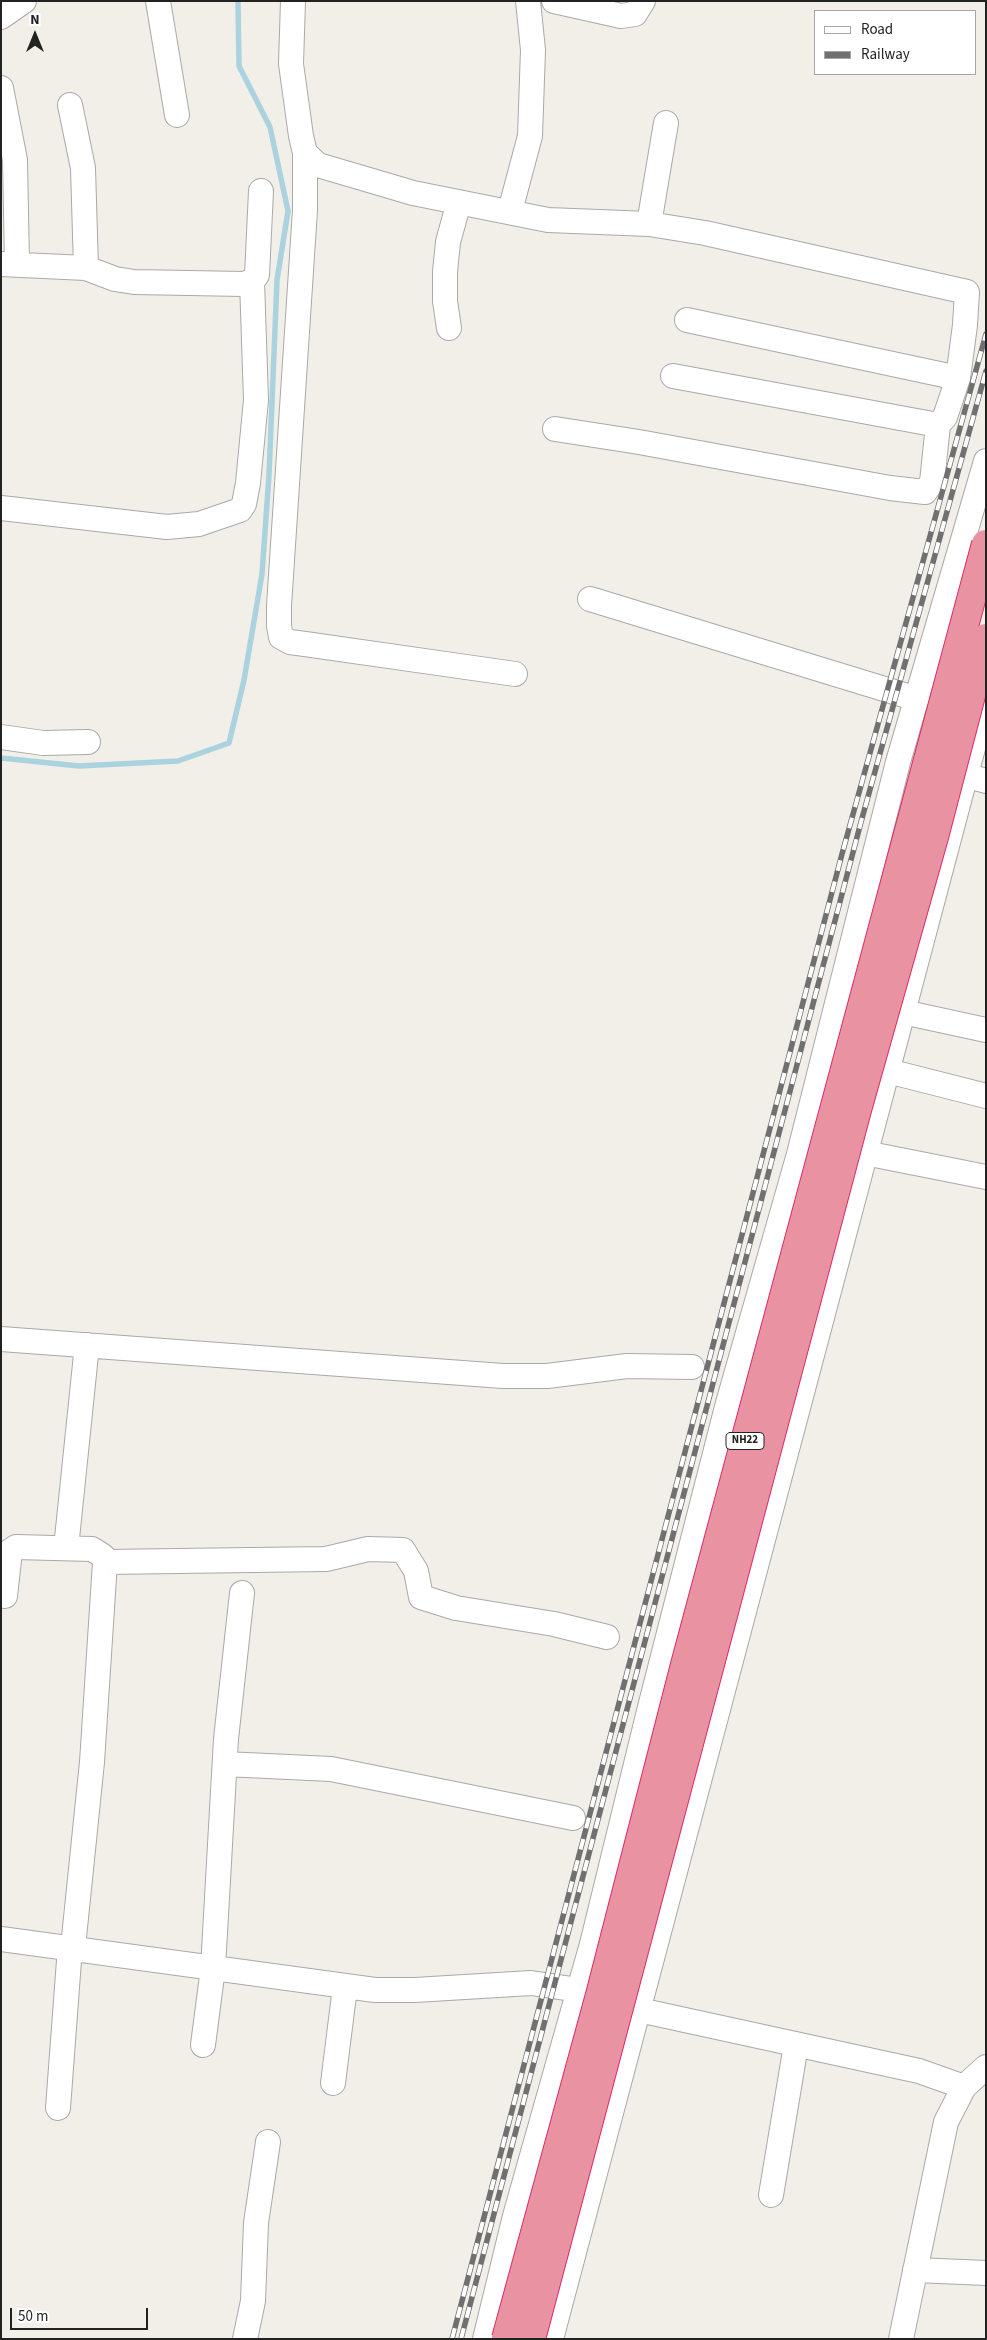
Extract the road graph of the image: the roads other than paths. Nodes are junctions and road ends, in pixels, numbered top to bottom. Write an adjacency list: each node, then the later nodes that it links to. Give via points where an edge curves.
1 (24, 1): 7 (street)
2 (158, 1): 10 (street)
3 (293, 1): 12 (street, via 292,64)
4 (528, 1): 15 (street, via 533,50 530,136)
5 (554, 1): 6 (street, via 622,16 635,14)
6 (643, 1)
7 (1, 16)
8 (1, 88): 17 (street, via 15,160)
9 (70, 105): 18 (street, via 84,168)
10 (177, 115)
11 (666, 123): 16 (street)
12 (305, 152): 14 (street, via 318,165 331,170); 32 (street, via 305,210 278,626 281,636 290,642)
13 (261, 190): 19 (street, via 258,268)
14 (459, 202): 15 (street); 21 (street, via 448,242 445,272)
15 (510, 211): 16 (street, via 560,221)
16 (649, 224): 23 (street, via 705,233 967,292)
17 (9, 264): 18 (street)
18 (86, 268): 19 (street, via 134,282 232,286)
19 (252, 281): 28 (street, via 256,400 248,483 240,510 199,524 167,527)
20 (687, 320): 23 (street)
21 (449, 328)
22 (672, 376): 24 (street)
23 (958, 378): 24 (street, via 945,417)
24 (922, 422): 25 (street, via 932,482 925,492)
25 (555, 429)
26 (986, 461): 27 (street)
27 (981, 496): 34 (street)
28 (1, 508)
29 (986, 544): 75 (highway, NH22, bridge)
30 (590, 599): 34 (street)
31 (986, 638): 76 (highway, NH22, bridge, via 857,1110)
32 (515, 674)
33 (986, 699): 37 (street)
34 (917, 700): 40 (street, via 898,762)
35 (1, 737): 36 (street, via 44,743)
36 (88, 742)
37 (976, 778): 38 (street)
38 (903, 1012): 39 (street); 41 (street)
39 (986, 1030)
40 (824, 1055): 41 (street); 55 (street, via 726,1412)
41 (887, 1071): 42 (street); 43 (street)
42 (986, 1096)
43 (865, 1153): 44 (street); 56 (street)
44 (986, 1177)
45 (1, 1338): 46 (street)
46 (87, 1345): 47 (street, via 503,1376 547,1376 618,1366); 48 (street)
47 (692, 1367)
48 (66, 1548): 49 (street, via 92,1549); 51 (street, via 12,1548)
49 (105, 1562): 52 (street, via 326,1559 368,1549 403,1550 416,1571 421,1597 456,1608 554,1624); 58 (street, via 92,1762)
50 (242, 1593): 53 (street)
51 (5, 1596)
52 (607, 1637)
53 (225, 1764): 54 (street, via 331,1769); 59 (street)
54 (573, 1818)
55 (601, 1905): 56 (street); 61 (street)
56 (663, 1920): 62 (street)
57 (1, 1939): 58 (street)
58 (72, 1947): 59 (street); 68 (street)
59 (213, 1968): 60 (street); 63 (street)
60 (345, 1987): 61 (street, via 415,1990 531,1983); 66 (street)
61 (579, 1990): 74 (street)
62 (639, 2010): 64 (street); 77 (street)
63 (203, 2045)
64 (796, 2045): 67 (street, via 919,2071); 70 (street)
65 (986, 2067): 67 (street)
66 (333, 2083)
67 (964, 2087): 71 (street, via 946,2122)
68 (58, 2108)
69 (268, 2142): 73 (street, via 256,2224 253,2301)
70 (771, 2195)
71 (915, 2270): 72 (street); 78 (street)
72 (986, 2273)
73 (245, 2339)
74 (484, 2339)
75 (506, 2339)
76 (531, 2339)
77 (551, 2339)
78 (901, 2339)

